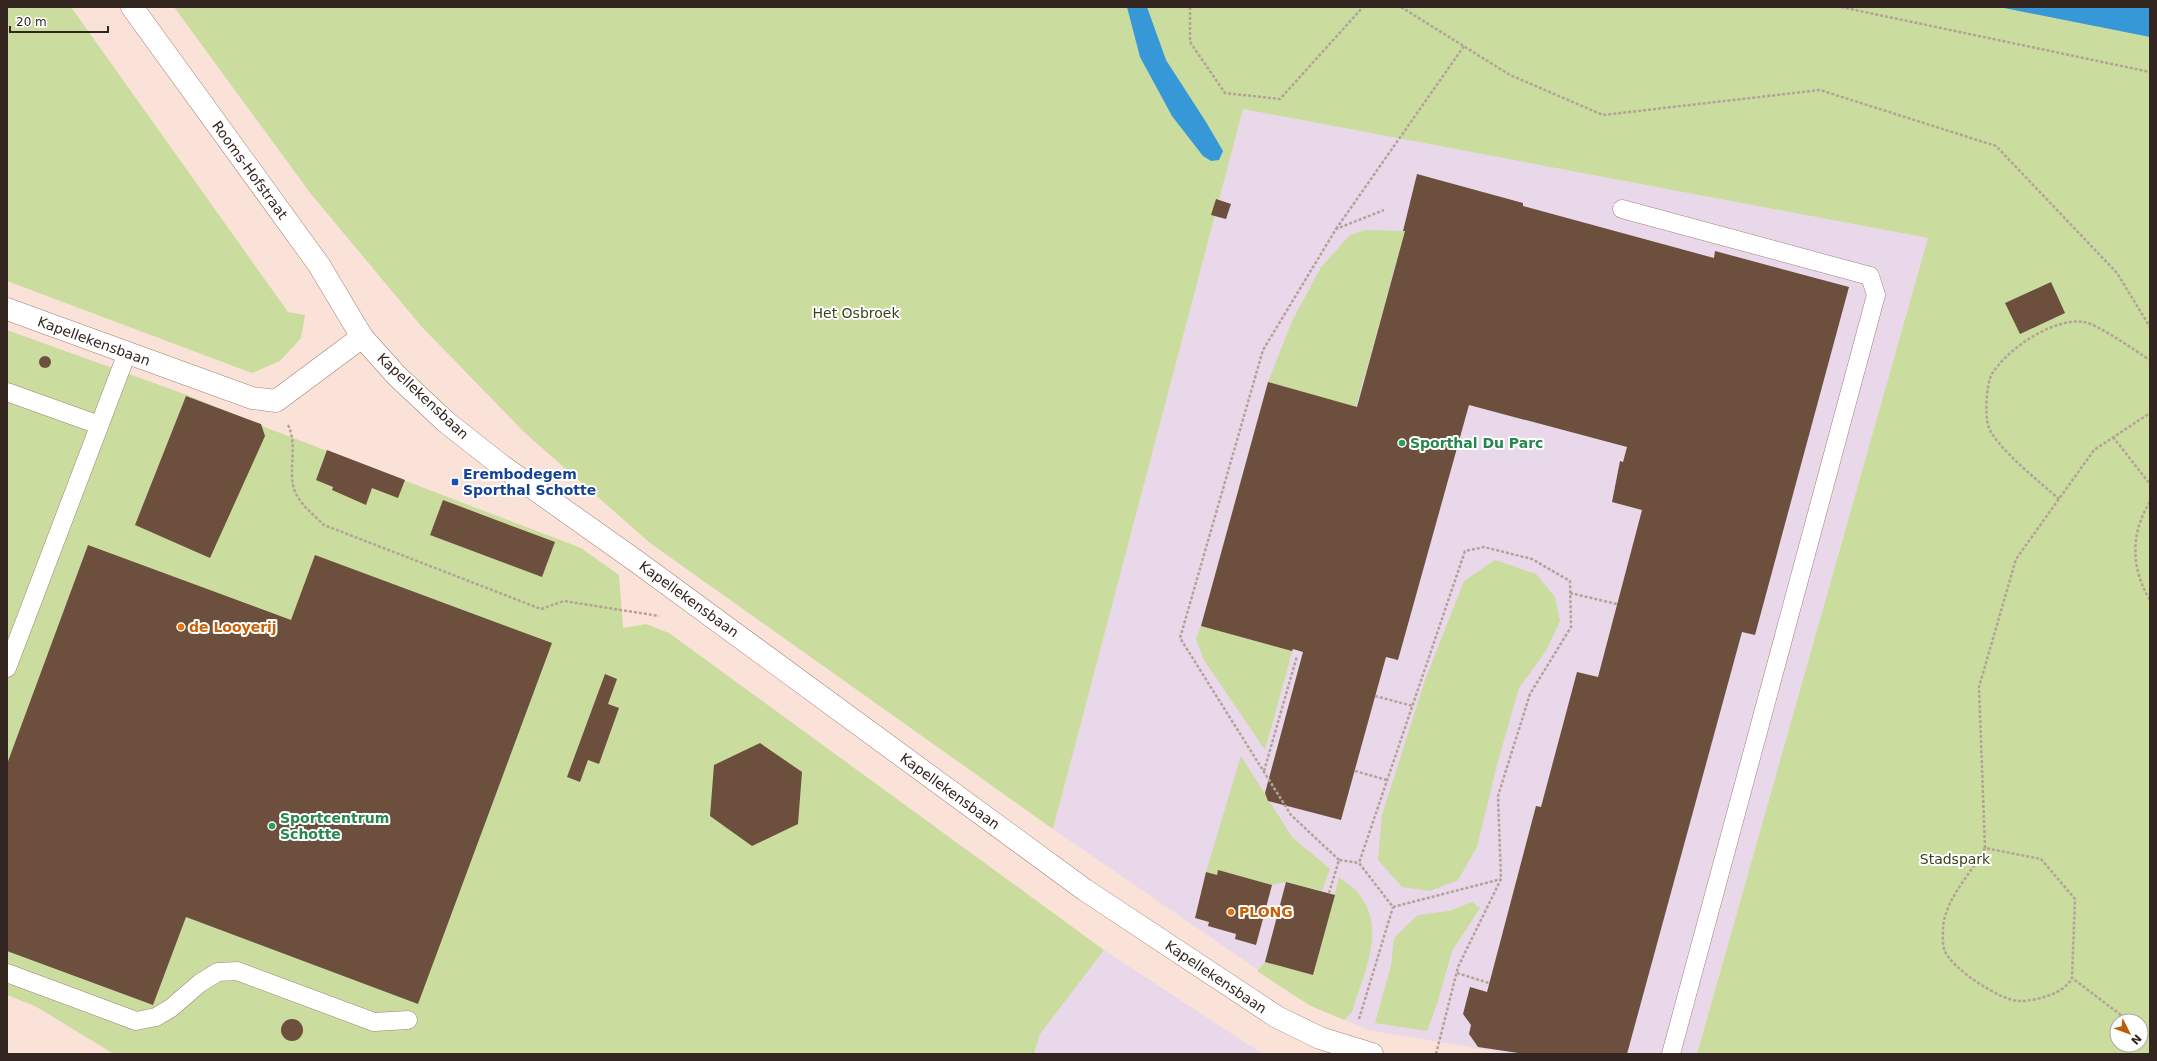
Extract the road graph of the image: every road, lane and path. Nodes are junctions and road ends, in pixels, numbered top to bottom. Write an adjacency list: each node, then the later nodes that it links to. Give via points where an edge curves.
1 (132, 7): 13 (street, Rooms-Hofstraat, via 319,265)
2 (1190, 7): 3 (path, via 1190,42 1225,93 1280,100)
3 (1363, 7)
4 (1401, 7): 6 (path)
5 (1841, 7): 7 (path)
6 (1464, 46): 10 (path); 12 (path, via 1510,75 1603,115 1820,90 1996,146 2117,273)
7 (2150, 72)
8 (1384, 210): 10 (path)
9 (1622, 210): 49 (lane, via 1870,276 1876,295)
10 (1336, 230): 32 (path, via 1263,350 1180,638)
11 (7, 309): 14 (street, Kapellekensbaan)
12 (2150, 327)
13 (362, 337): 17 (street); 47 (street, Kapellekensbaan, via 397,376 446,422 502,466 1085,890 1277,1017 1320,1038)
14 (127, 353): 17 (street, Kapellekensbaan, via 252,398); 19 (lane)
15 (2150, 360): 22 (path, via 2085,322 2072,322 2048,328 2025,341 1991,374 1986,402 1988,426 2016,461)
16 (7, 392): 19 (lane)
17 (276, 401): 27 (path, via 292,433 294,489 303,506 324,524 541,609 564,601)
18 (2150, 413): 20 (path)
19 (99, 426): 29 (lane)
20 (2113, 437): 21 (path); 22 (path, via 2094,450)
21 (2150, 484)
22 (2059, 499): 35 (path, via 2016,559 1978,687)
23 (2150, 502): 25 (path, via 2143,513 2135,537 2135,561 2141,585)
24 (1570, 593): 26 (path); 31 (path, via 1570,581 1532,559 1484,547 1465,551); 38 (path, via 1571,627 1530,694 1498,796)
25 (2150, 600)
26 (1617, 604)
27 (659, 616)
28 (1297, 656): 32 (path)
29 (7, 668)
30 (1375, 696): 31 (path)
31 (1412, 706): 34 (path)
32 (1264, 771): 36 (path, via 1291,815)
33 (1354, 771): 34 (path)
34 (1387, 780): 37 (path)
35 (1985, 848): 43 (path, via 2041,858 2074,900); 43 (path, via 1952,900 1943,926 1944,951 1959,969 1979,983 2018,1001 2054,993 2068,986)
36 (1339, 860): 37 (path); 39 (path)
37 (1359, 863): 40 (path)
38 (1501, 879): 40 (path); 42 (path)
39 (1329, 893)
40 (1393, 907): 47 (path)
41 (7, 973): 46 (lane, via 136,1021 156,1017 218,972 237,971 374,1022)
42 (1457, 973): 44 (path); 48 (path)
43 (2072, 978): 45 (path)
44 (1489, 983)
45 (2118, 1013)
46 (408, 1020)
47 (1361, 1051)
48 (1436, 1054)
49 (1671, 1054)

